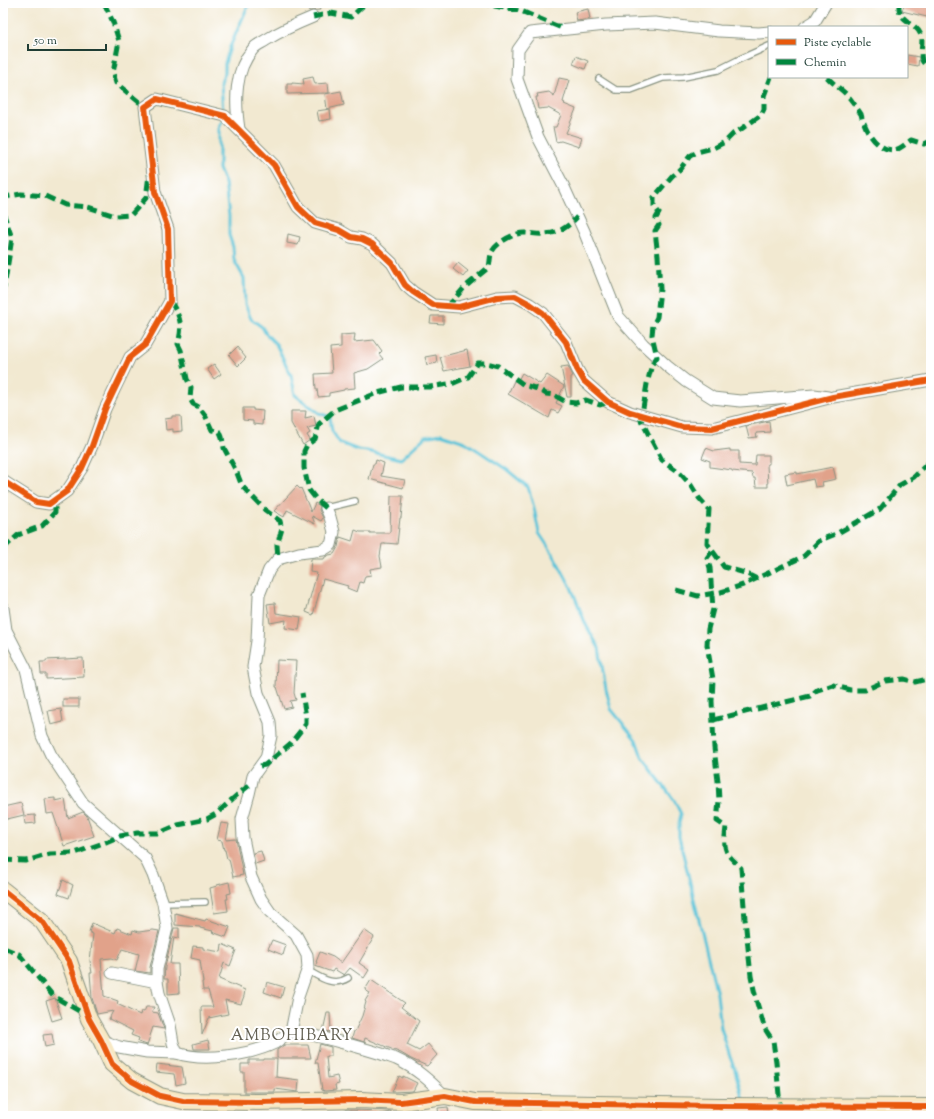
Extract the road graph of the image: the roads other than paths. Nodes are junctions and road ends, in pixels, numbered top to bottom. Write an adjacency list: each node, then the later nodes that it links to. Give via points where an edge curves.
1 (826, 3): 3 (street, via 815,21)
2 (313, 17): 7 (street, via 284,29 253,48 242,67 236,90)
3 (807, 26)
4 (768, 32): 9 (street, via 720,31 655,23 530,33 518,50 517,79 538,137 584,231 618,316 643,344 686,381 713,398 740,401 814,395)
5 (768, 46): 6 (lane, via 718,70 684,77 663,78 631,90 616,90)
6 (599, 79)
7 (239, 129): 9 (street, via 274,165 298,207 315,223 372,244 392,263 405,284 432,305 459,307 497,297 515,296 543,313 566,342 584,381 608,402 620,408 682,427 712,428); 10 (street, via 225,116 157,99 145,107 155,192 168,228 170,301 145,345 130,357 105,409 82,468 67,491 49,504 36,502)
8 (931, 380): 9 (street)
9 (833, 398)
10 (3, 481)
11 (355, 501): 12 (lane)
12 (326, 508): 17 (street, via 334,532 331,545 323,550 278,559 268,570 259,595 253,667 258,693 270,722 271,736 266,758 253,776 242,819 251,877 270,912 296,935 307,955)
13 (3, 608): 16 (street, via 6,630 26,669 42,736 51,755 83,803 145,858)
14 (3, 890): 22 (street, via 42,921 69,961 89,1019)
15 (205, 902): 16 (lane)
16 (163, 903): 20 (street, via 167,928 157,969)
17 (307, 970): 19 (lane, via 332,982 341,983); 21 (street)
18 (112, 973): 20 (street)
19 (348, 978)
20 (157, 982): 23 (street)
21 (291, 1032): 23 (street, via 276,1042 254,1051 197,1058); 24 (street, via 326,1038 396,1059 425,1076)
22 (101, 1040): 23 (street, via 119,1047 147,1052); 24 (street, via 112,1064 132,1081 160,1096 183,1101 400,1102)
23 (177, 1053)
24 (445, 1096): 25 (street, via 476,1102)
25 (931, 1107)

